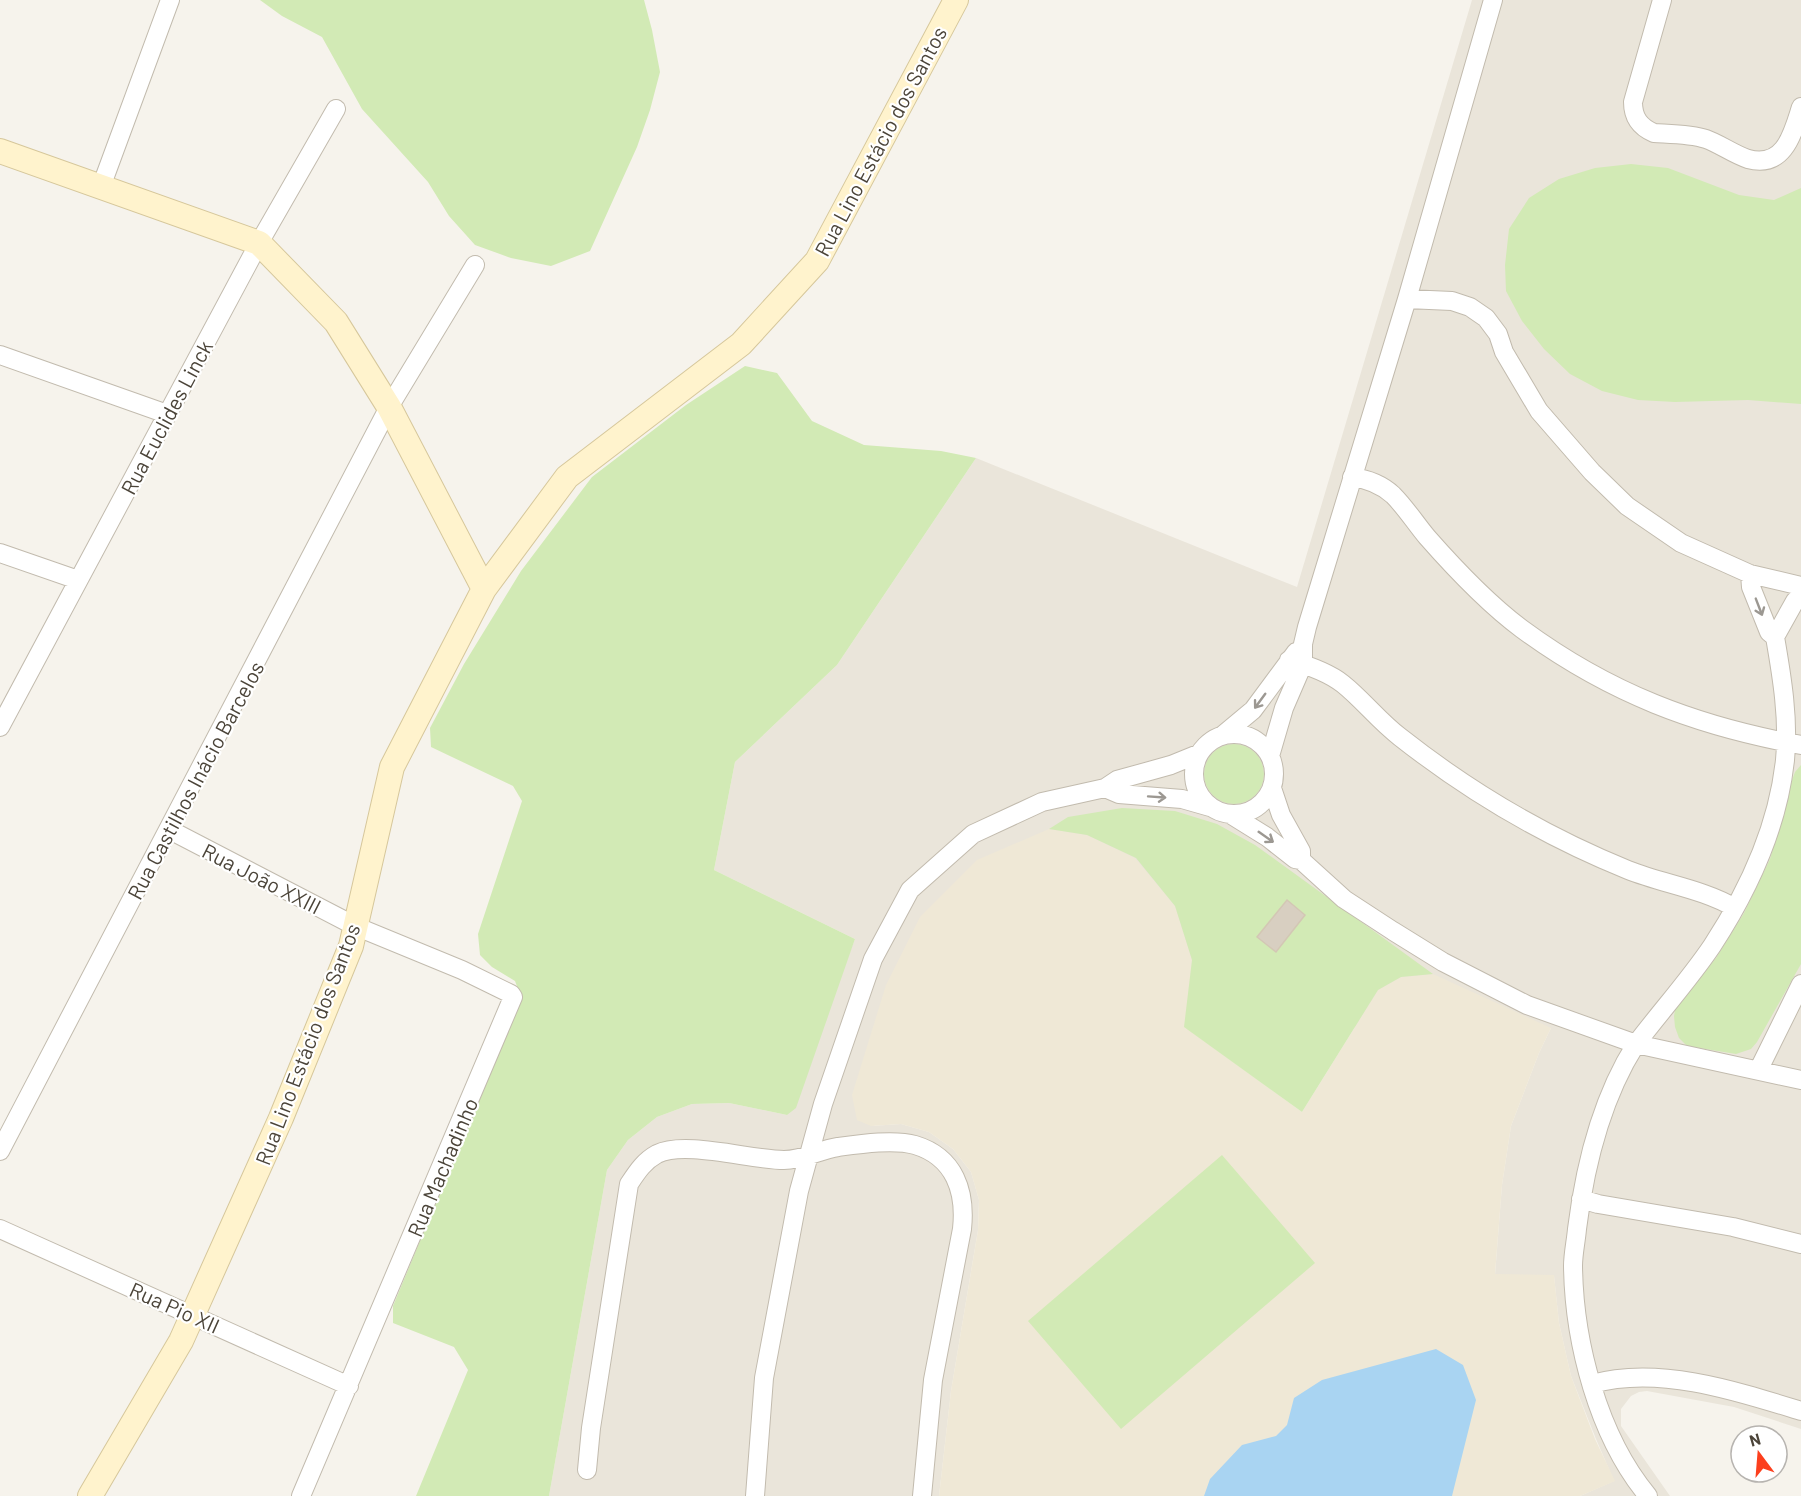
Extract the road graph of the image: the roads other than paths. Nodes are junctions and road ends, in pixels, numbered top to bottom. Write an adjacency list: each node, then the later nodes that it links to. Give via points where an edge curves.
1 (170, 0): 8 (street)
2 (956, 0): 20 (main road, Rua Lino Estácio dos Santos, via 817,261 741,344 567,477)
3 (1493, 0): 11 (street)
4 (1662, 0): 5 (street, via 1633,102 1640,125 1654,133 1704,138 1748,159 1768,159 1791,139)
5 (1801, 107)
6 (336, 110): 9 (street, Rua Euclides Linck)
7 (0, 151): 8 (main road)
8 (101, 187): 9 (main road)
9 (259, 243): 13 (main road, via 336,322); 14 (street, Rua Euclides Linck)
10 (475, 265): 13 (street, Rua Castilhos Inácio Barcelos)
11 (1407, 299): 15 (street); 17 (street, via 1452,301 1486,318 1539,411 1627,506 1682,543)
12 (0, 355): 14 (street)
13 (389, 407): 20 (main road); 33 (street, Rua Castilhos Inácio Barcelos)
14 (167, 414): 18 (street, Rua Euclides Linck)
15 (1352, 477): 23 (street); 26 (street, via 1370,480 1392,495 1478,592 1576,666 1651,704 1729,730)
16 (0, 553): 18 (street)
17 (1750, 574): 19 (street); 22 (street, one-way to 22, via 1769,632)
18 (78, 580): 24 (street, Rua Euclides Linck)
19 (1801, 586)
20 (483, 589): 36 (main road, Rua Lino Estácio dos Santos, via 392,767)
21 (1801, 595): 22 (street)
22 (1775, 637): 26 (street)
23 (1296, 662): 25 (street, one-way to 25, via 1253,710); 28 (street); 35 (street, via 1342,683 1398,736 1511,815 1629,870)
24 (0, 727)
25 (1222, 735): 27 (street, via 1212,739); 28 (street, via 1245,735 1264,747)
26 (1793, 743): 35 (street, via 1760,856)
27 (1198, 754): 29 (street, via 1117,780); 31 (street, via 1194,783)
28 (1270, 756): 30 (street)
29 (1105, 788): 31 (street, one-way to 31, via 1119,794 1182,799); 42 (street, via 1042,802 973,834 910,890 873,959)
30 (1272, 788): 32 (street, via 1251,811); 34 (street)
31 (1210, 807): 32 (street)
32 (1230, 814): 34 (street, one-way to 34)
33 (170, 830): 36 (street, Rua João XXIII); 41 (street, Rua Castilhos Inácio Barcelos)
34 (1301, 860): 38 (street, via 1344,899 1443,962 1527,1005)
35 (1735, 908): 38 (street, via 1710,948)
36 (355, 926): 46 (main road, Rua Lino Estácio dos Santos, via 351,946 281,1118); 48 (street, Rua Machadinho, via 462,970 511,994 513,1000)
37 (1801, 984): 39 (street)
38 (1636, 1044): 39 (street); 43 (street, via 1598,1124)
39 (1759, 1069): 40 (street)
40 (1801, 1080)
41 (0, 1151)
42 (809, 1156): 50 (street, via 785,1160 676,1148 640,1167 629,1184); 54 (street, via 764,1378); 55 (street, via 835,1148 895,1142 916,1145 950,1169 960,1187 962,1229 933,1380)
43 (1581, 1199): 45 (street, via 1733,1227); 47 (street, via 1573,1264 1578,1328)
44 (0, 1228): 46 (street, Rua Pio XII)
45 (1801, 1244)
46 (193, 1315): 48 (street, Rua Pio XII); 52 (main road, Rua Lino Estácio dos Santos)
47 (1592, 1384): 49 (street, via 1610,1378 1655,1376 1743,1393); 51 (street, via 1611,1435)
48 (349, 1386): 53 (street, Rua Machadinho)
49 (1801, 1411)
50 (587, 1470)
51 (1640, 1492)
52 (90, 1496)
53 (301, 1496)
54 (755, 1496)
55 (922, 1496)

